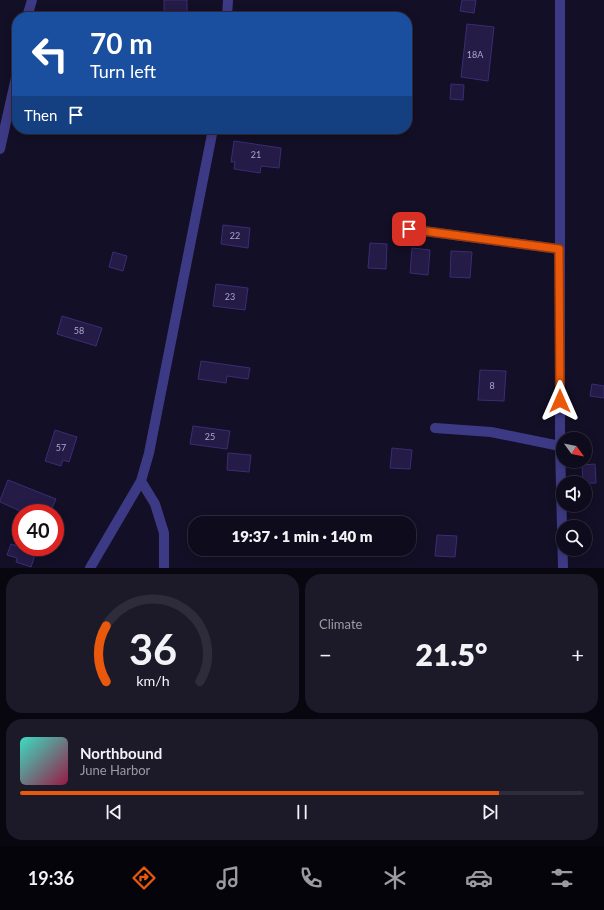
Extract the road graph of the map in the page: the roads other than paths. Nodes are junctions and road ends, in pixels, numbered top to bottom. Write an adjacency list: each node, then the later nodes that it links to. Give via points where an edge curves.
1 (32, 0): 4 (street)
2 (228, 0): 5 (street)
3 (560, 0): 10 (street)
4 (28, 12)
5 (227, 12)
6 (12, 95): 8 (street)
7 (213, 134): 15 (street)
8 (0, 149)
9 (409, 229): 10 (street)
10 (559, 249): 12 (street)
11 (435, 428): 13 (street, via 492,432)
12 (560, 432)
13 (556, 445)
14 (561, 468): 18 (street)
15 (141, 481): 16 (street); 17 (street, via 155,504 164,533)
16 (90, 568)
17 (164, 568)
18 (563, 568)

